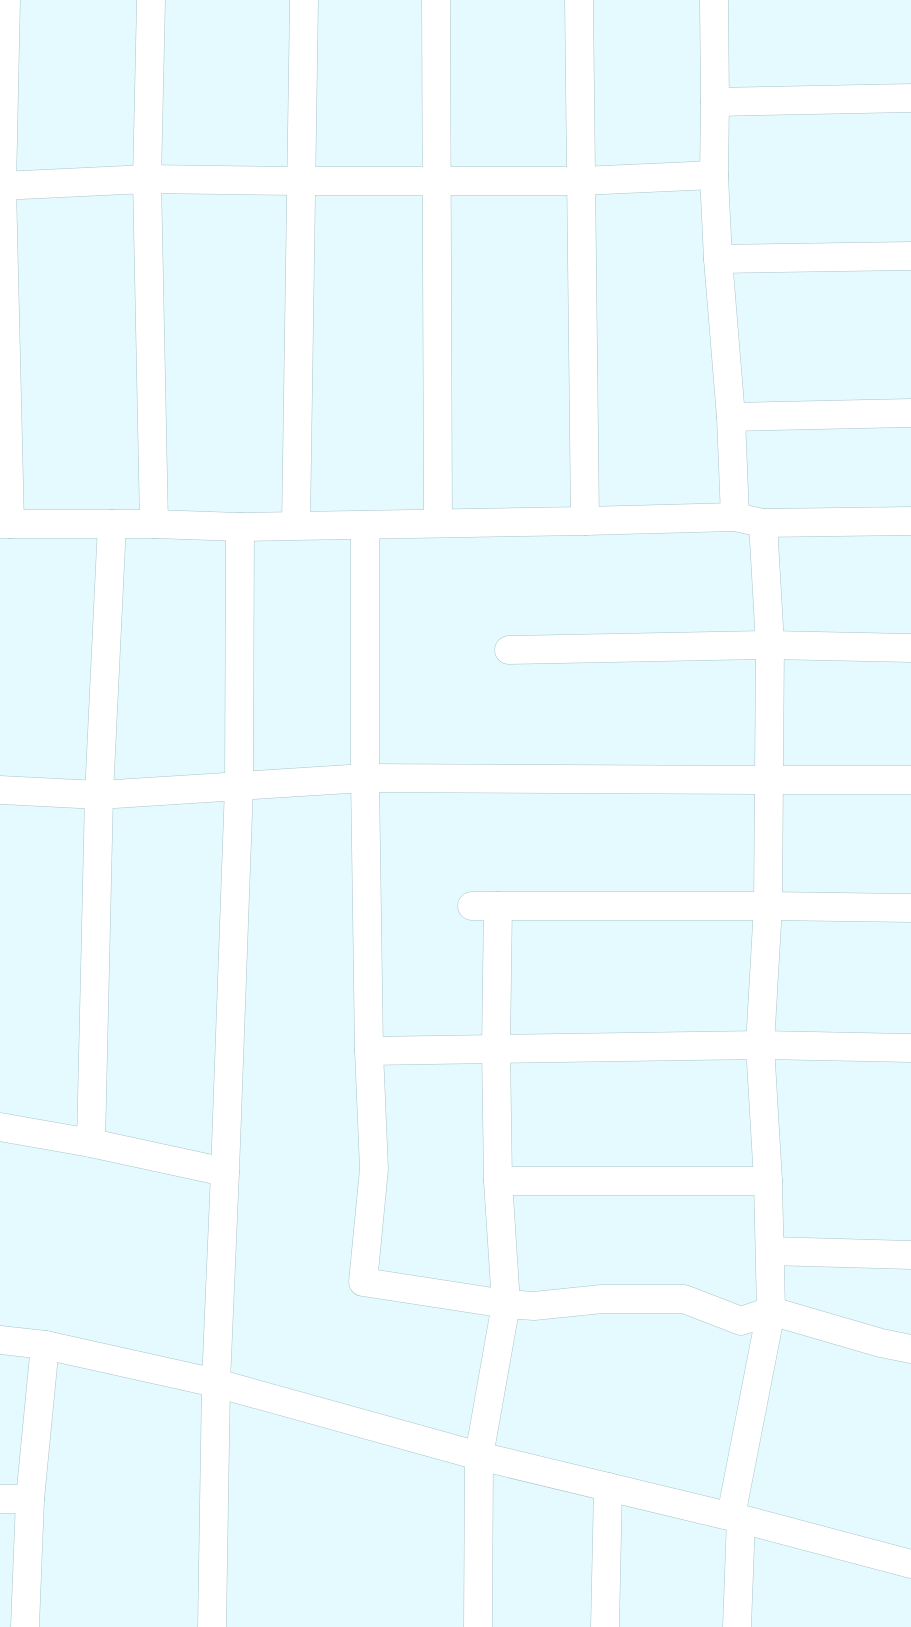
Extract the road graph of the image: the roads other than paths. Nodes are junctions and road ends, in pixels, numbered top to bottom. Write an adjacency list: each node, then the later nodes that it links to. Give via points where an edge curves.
1 (6, 0): 14 (street)
2 (151, 0): 10 (street)
3 (304, 0): 11 (street)
4 (436, 0): 13 (street)
5 (579, 0): 12 (street)
6 (714, 0): 8 (street)
7 (911, 98): 8 (street)
8 (715, 102): 9 (street)
9 (714, 175): 12 (street); 16 (street)
10 (148, 179): 11 (street); 14 (street); 26 (street)
11 (301, 181): 13 (street); 27 (street)
12 (582, 181): 13 (street); 20 (street)
13 (437, 182): 22 (street)
14 (1, 186): 24 (street)
15 (911, 256): 16 (street)
16 (718, 259): 18 (street)
17 (911, 413): 18 (street)
18 (731, 417): 19 (street)
19 (735, 517): 20 (street); 23 (street)
20 (586, 521): 22 (street)
21 (911, 521): 23 (street)
22 (438, 523): 28 (street)
23 (763, 523): 30 (street)
24 (5, 524): 25 (street)
25 (112, 524): 26 (street); 38 (street)
26 (154, 524): 29 (street)
27 (296, 525): 28 (street); 29 (street)
28 (365, 525): 33 (street)
29 (240, 527): 36 (street)
30 (770, 645): 31 (street); 32 (street); 34 (street)
31 (911, 648)
32 (509, 650)
33 (366, 778): 34 (street); 36 (street); 44 (street)
34 (769, 780): 35 (street); 39 (street)
35 (911, 780)
36 (240, 786): 38 (street); 47 (street)
37 (0, 790): 38 (street)
38 (99, 795): 46 (street)
39 (768, 906): 40 (street); 41 (street); 42 (street, via 485,906)
40 (911, 908)
41 (760, 1045): 42 (street); 43 (street); 49 (street)
42 (496, 1048): 44 (street); 48 (street)
43 (911, 1048)
44 (369, 1050): 52 (street, via 374,1169 364,1282)
45 (0, 1127): 46 (street)
46 (91, 1143): 47 (street)
47 (225, 1172): 57 (street)
48 (498, 1181): 49 (street); 52 (street)
49 (768, 1181): 50 (street)
50 (770, 1251): 51 (street); 53 (street)
51 (911, 1255)
52 (506, 1304): 53 (street, via 534,1306 602,1299 684,1299 741,1321); 58 (street)
53 (771, 1312): 56 (street); 62 (street)
54 (0, 1340): 55 (street)
55 (45, 1345): 57 (street); 61 (street)
56 (911, 1349)
57 (216, 1383): 58 (street); 65 (street)
58 (479, 1456): 59 (street); 66 (street)
59 (608, 1487): 62 (street); 67 (street)
60 (0, 1499): 61 (street)
61 (30, 1499): 64 (street)
62 (736, 1518): 63 (street); 68 (street)
63 (911, 1564)
64 (25, 1627)
65 (212, 1627)
66 (478, 1627)
67 (605, 1627)
68 (737, 1627)

